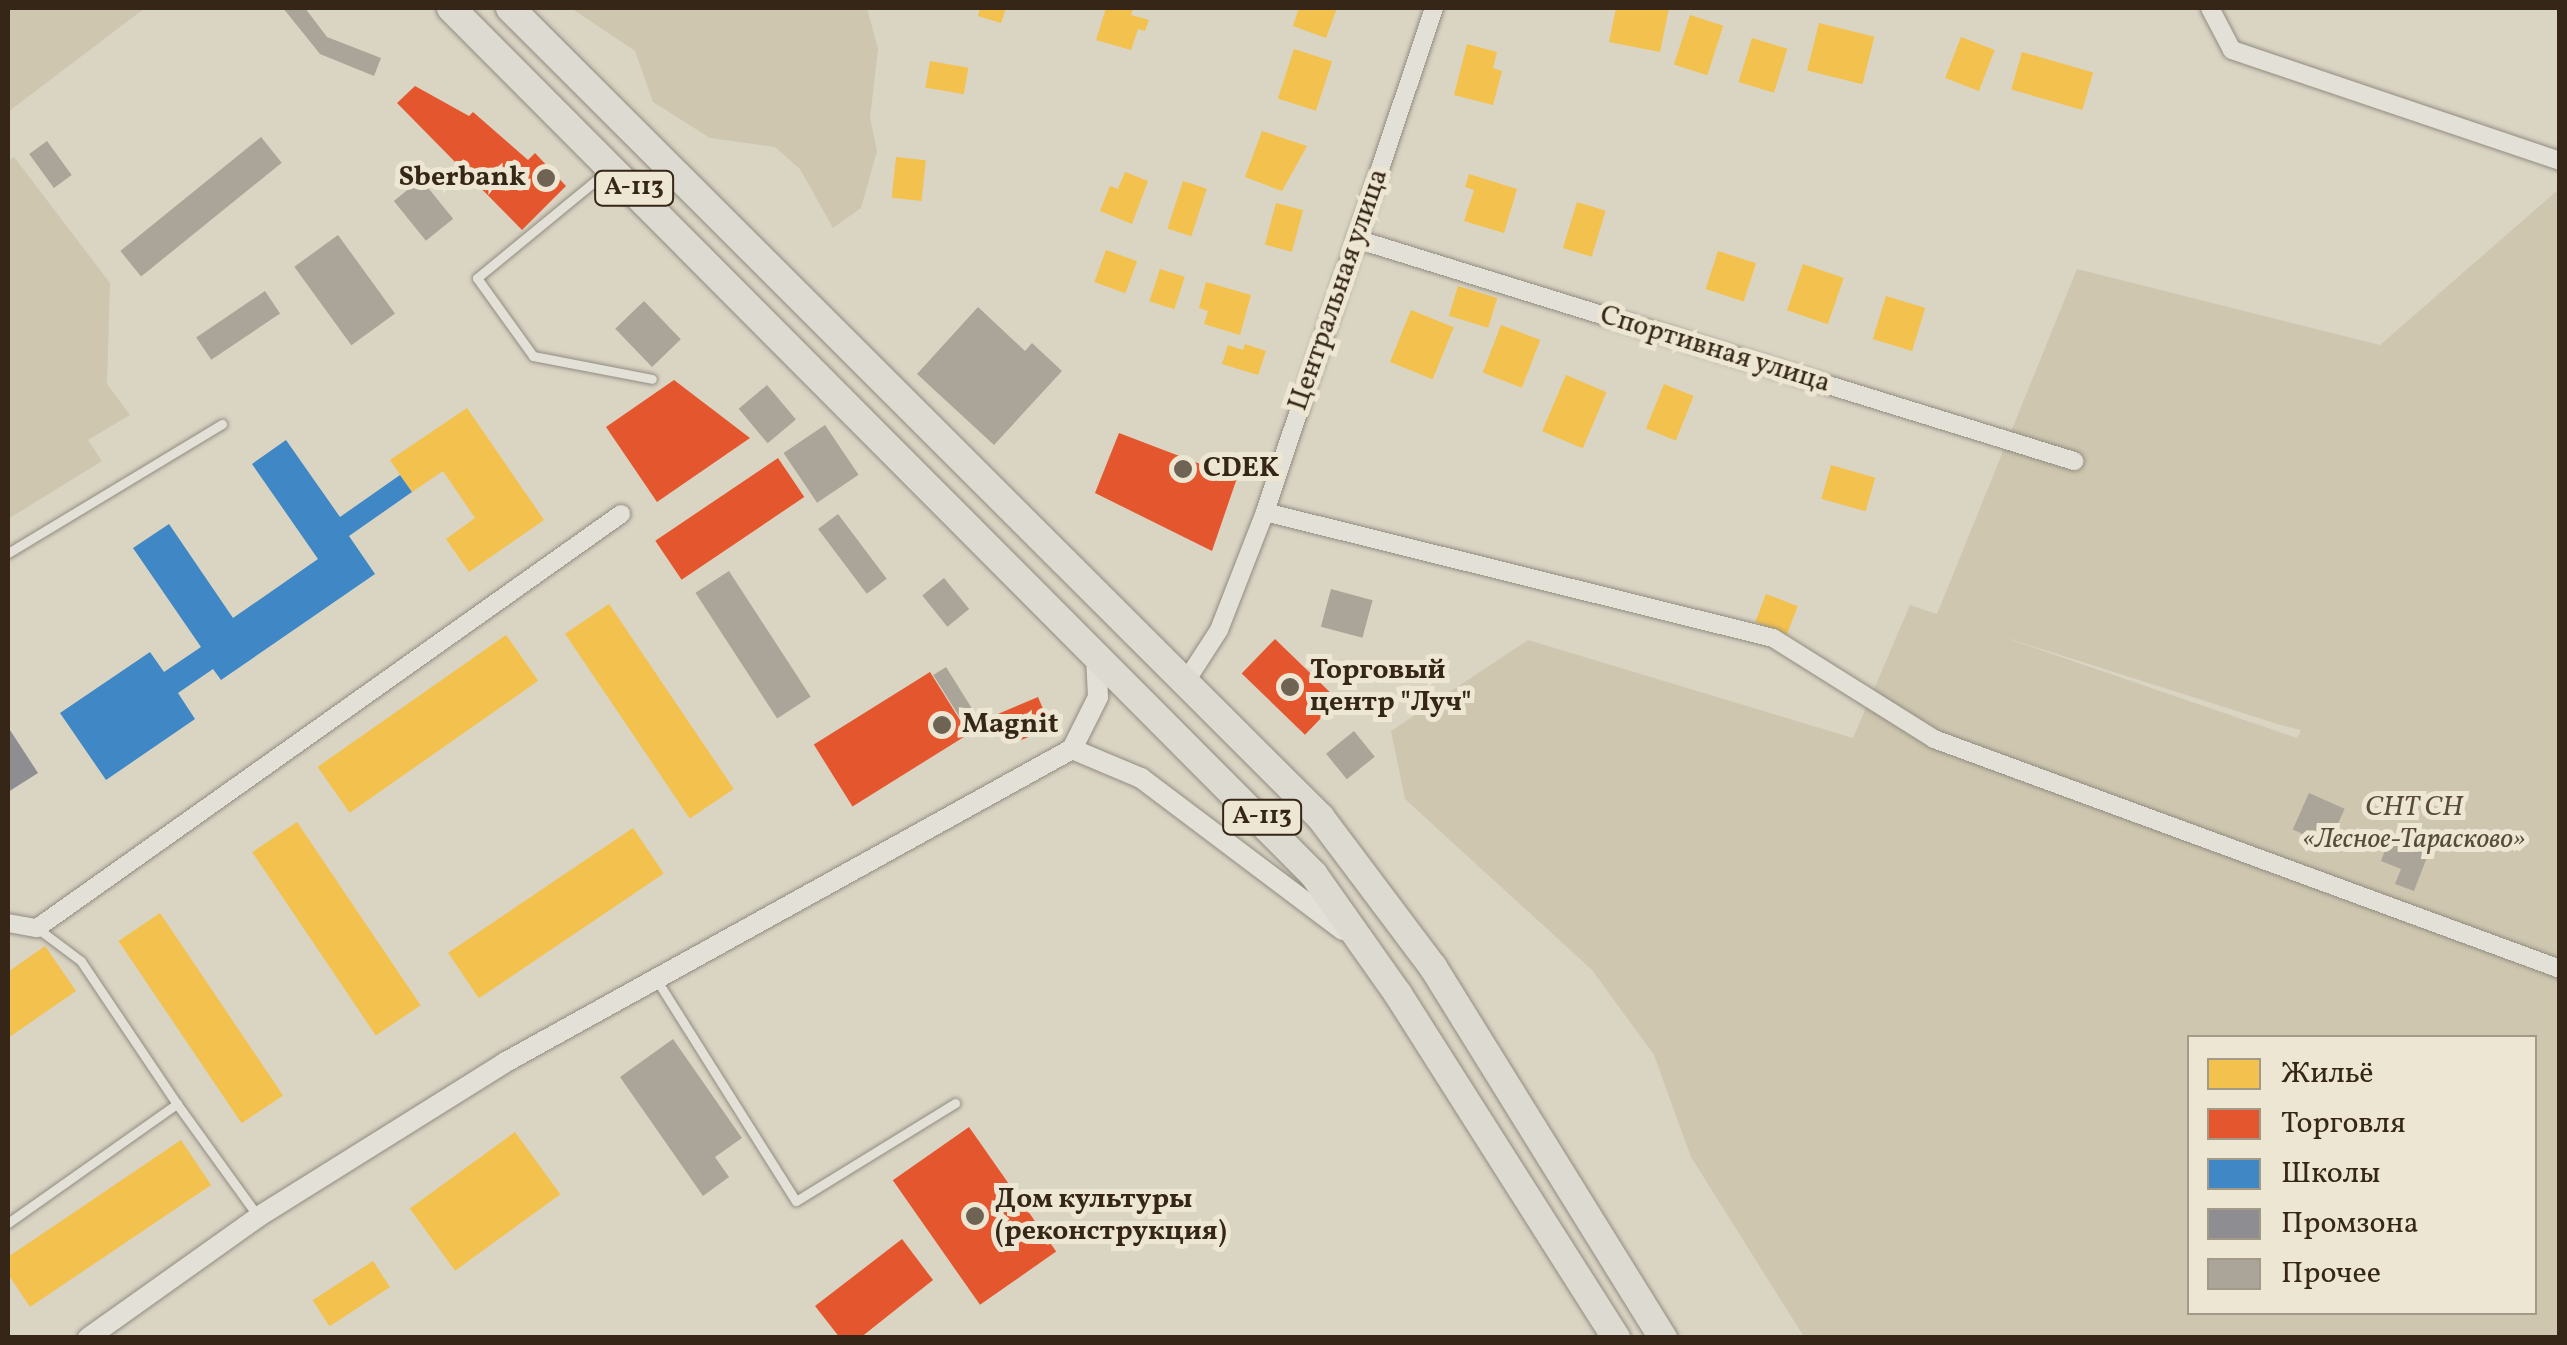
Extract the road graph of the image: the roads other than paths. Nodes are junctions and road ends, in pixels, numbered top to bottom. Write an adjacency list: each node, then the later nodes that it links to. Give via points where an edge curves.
1 (451, 8): 6 (highway, А-113)
2 (510, 8): 15 (highway, А-113)
3 (1434, 8): 7 (street, Центральная улица)
4 (2210, 8): 5 (street, via 2232,50)
5 (2560, 162)
6 (612, 166): 8 (lane, via 551,223 476,278 533,356); 14 (highway, А-113)
7 (1356, 239): 10 (street, Спортивная улица); 11 (street, Центральная улица)
8 (652, 379)
9 (222, 424): 13 (lane)
10 (2074, 461)
11 (1265, 512): 15 (street, Центральная улица, via 1219,630); 20 (street, via 1773,638 1934,739)
12 (620, 514): 18 (street)
13 (8, 553)
14 (1094, 648): 16 (street, via 1098,697); 19 (highway, А-113, via 1262,816)
15 (1188, 678): 28 (highway, А-113, via 1377,886)
16 (1072, 749): 19 (street, via 1142,778); 21 (street)
17 (8, 924): 18 (street)
18 (37, 928): 23 (lane, via 81,961)
19 (1374, 958): 27 (highway, А-113)
20 (2560, 969)
21 (656, 979): 22 (lane, via 796,1201); 24 (street, via 504,1063)
22 (955, 1103)
23 (177, 1104): 24 (lane); 25 (lane)
24 (258, 1217): 26 (street)
25 (8, 1223)
26 (88, 1338)
27 (1616, 1338)
28 (1663, 1338)

